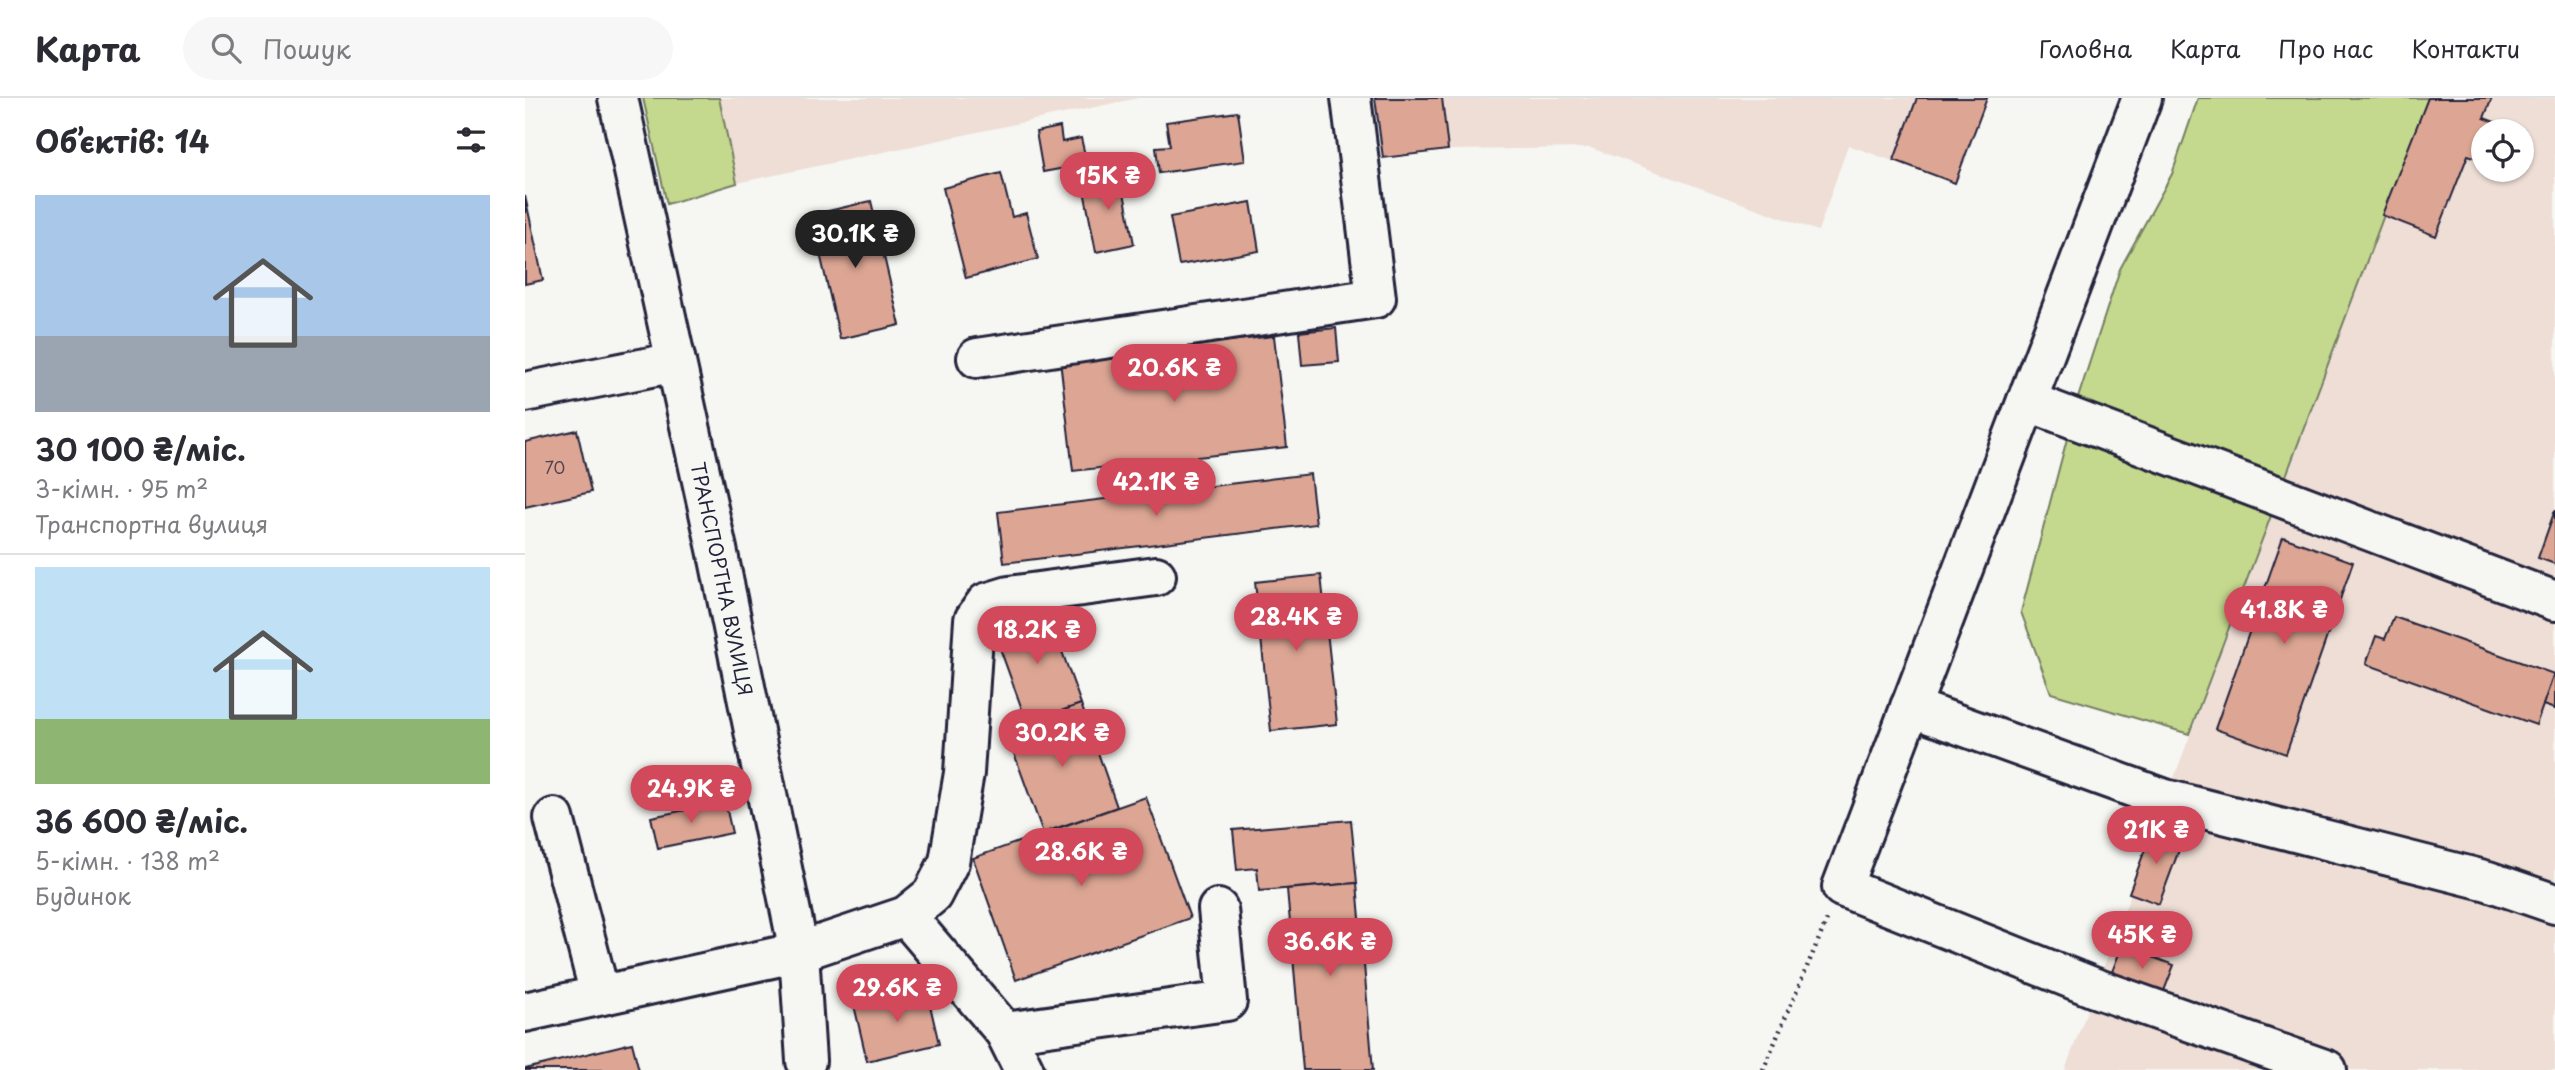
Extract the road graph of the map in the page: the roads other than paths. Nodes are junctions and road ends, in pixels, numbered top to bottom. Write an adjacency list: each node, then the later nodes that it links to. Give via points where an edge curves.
1 (618, 98): 5 (street, ТРАНСПОРТНА ВУЛИЦЯ)
2 (1351, 98): 4 (street, via 1376,298)
3 (2142, 98): 7 (street)
4 (977, 358)
5 (676, 362): 6 (street); 15 (street, ТРАНСПОРТНА ВУЛИЦЯ)
6 (525, 392)
7 (2027, 401): 9 (street); 10 (street)
8 (1156, 576): 14 (street, via 986,603 974,620 964,773 949,862 932,895)
9 (2555, 601)
10 (1910, 707): 12 (street, via 2165,799 2488,881); 21 (street, via 1842,887 2095,988)
11 (554, 818): 16 (street)
12 (2555, 904)
13 (1217, 909): 18 (street, via 1227,1000)
14 (906, 916): 15 (street); 18 (street)
15 (799, 952): 16 (street); 19 (street, ТРАНСПОРТНА ВУЛИЦЯ)
16 (600, 995): 17 (street)
17 (525, 1012)
18 (1005, 1032): 20 (street)
19 (806, 1061)
20 (1024, 1070)
21 (2327, 1070)

